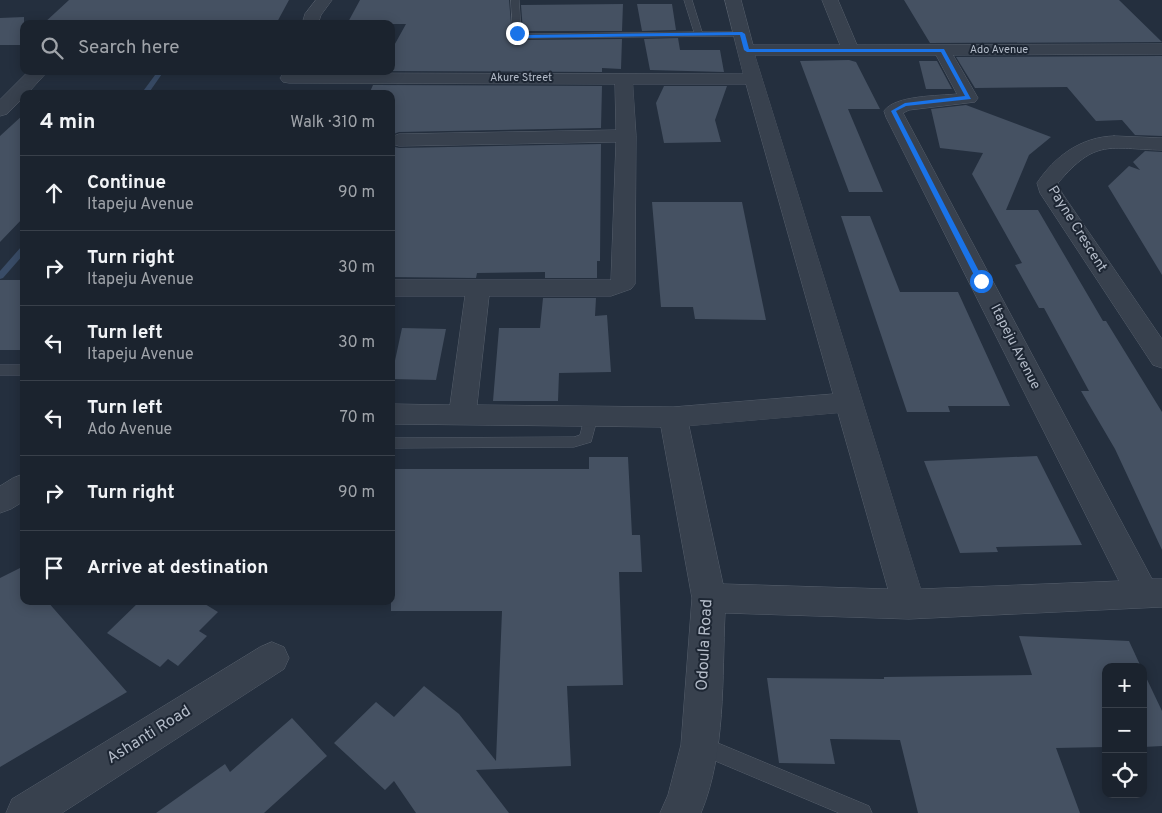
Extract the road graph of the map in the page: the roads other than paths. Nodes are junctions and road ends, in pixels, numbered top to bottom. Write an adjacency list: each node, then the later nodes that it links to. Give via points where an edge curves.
1 (324, 0): 6 (street)
2 (515, 0): 7 (lane, via 517,33 524,36)
3 (688, 0): 7 (lane)
4 (733, 0): 8 (street)
5 (830, 0): 10 (street)
6 (312, 20)
7 (699, 34): 8 (lane)
8 (745, 42): 10 (street, Ado Avenue); 15 (street)
9 (1162, 49): 11 (street, Ado Avenue)
10 (851, 50): 11 (street, Ado Avenue)
11 (942, 50): 36 (street, Itapeju Avenue, via 969,98 905,105 893,111)
12 (35, 75): 17 (street)
13 (290, 75): 14 (street, Akure Street); 18 (street)
14 (624, 78): 15 (street, Akure Street); 20 (street)
15 (754, 79): 28 (street)
16 (20, 90): 19 (street)
17 (20, 90)
18 (282, 90)
19 (0, 110)
20 (626, 136): 21 (street); 24 (street, via 623,284 611,288)
21 (400, 140)
22 (1162, 144): 25 (street, Payne Crescent, via 1098,143 1061,166 1047,183)
23 (395, 288): 24 (street)
24 (478, 288): 30 (street)
25 (1162, 359)
26 (0, 370): 27 (lane)
27 (20, 370)
28 (849, 402): 32 (street); 38 (street)
29 (395, 414): 30 (street)
30 (462, 415): 31 (street)
31 (591, 416): 32 (street); 33 (lane, via 586,438 574,442)
32 (673, 417): 37 (street, Odoula Road)
33 (395, 443)
34 (20, 488): 35 (street)
35 (0, 501)
36 (1152, 593): 38 (street)
37 (709, 598): 38 (street); 40 (street, Odoula Road)
38 (909, 604)
39 (272, 658): 41 (street, Ashanti Road)
40 (700, 745): 42 (street, Odoula Road, via 686,803); 43 (lane)
41 (26, 813)
42 (680, 813)
43 (862, 813)

